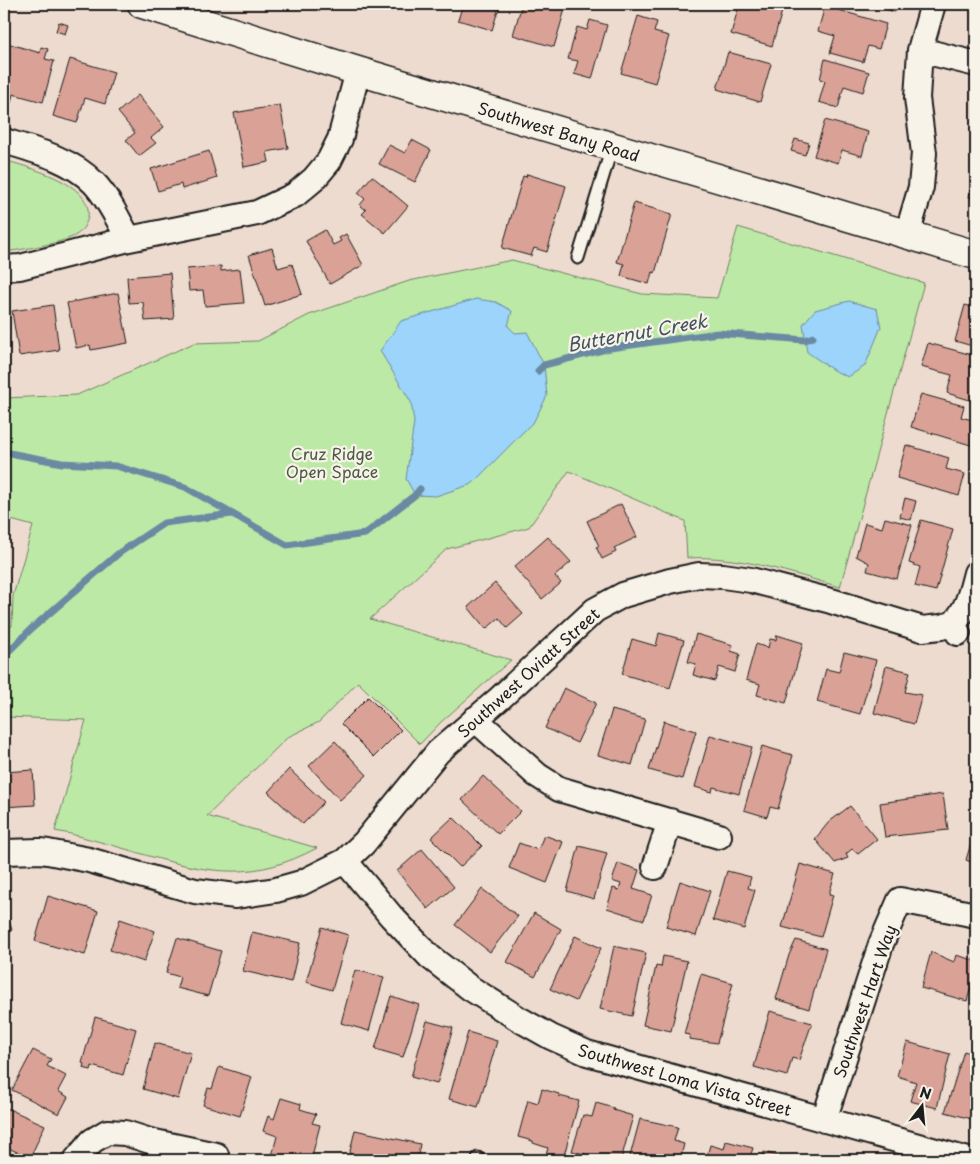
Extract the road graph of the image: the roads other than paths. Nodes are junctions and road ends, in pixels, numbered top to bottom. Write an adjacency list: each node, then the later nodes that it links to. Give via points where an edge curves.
1 (142, 4): 5 (street, Southwest Bany Road)
2 (932, 4): 3 (street)
3 (920, 50): 4 (street); 8 (street, via 916,98 924,154 921,186)
4 (976, 64)
5 (358, 71): 7 (street, Southwest Bany Road); 9 (street, via 340,139 329,161 295,195 257,213)
6 (4, 140): 9 (street, via 59,159 93,182)
7 (612, 147): 8 (street, Southwest Bany Road); 11 (lane)
8 (907, 235): 10 (street, Southwest Bany Road)
9 (129, 239): 12 (street, via 20,267)
10 (976, 255)
11 (578, 258)
12 (4, 268)
13 (976, 572): 14 (street, Southwest Oviatt Street, via 968,604 955,628 922,628 751,580 699,575 670,580 623,595 595,610)
14 (476, 718): 15 (street, via 537,775 559,789); 18 (street, Southwest Oviatt Street, via 438,752 364,844)
15 (670, 821): 16 (street); 19 (street)
16 (719, 836)
17 (4, 852): 18 (street, Southwest Oviatt Street, via 40,851 89,860 195,891 236,896 301,883)
18 (345, 861): 21 (street, Southwest Loma Vista Street, via 430,957 470,988 551,1037 587,1054)
19 (655, 867)
20 (976, 915): 21 (street, Southwest Hart Way, via 900,900 881,944)
21 (824, 1120): 24 (street, Southwest Loma Vista Street)
22 (216, 1155): 23 (street, via 125,1133 107,1132 92,1141)
23 (76, 1160)
24 (968, 1160)

